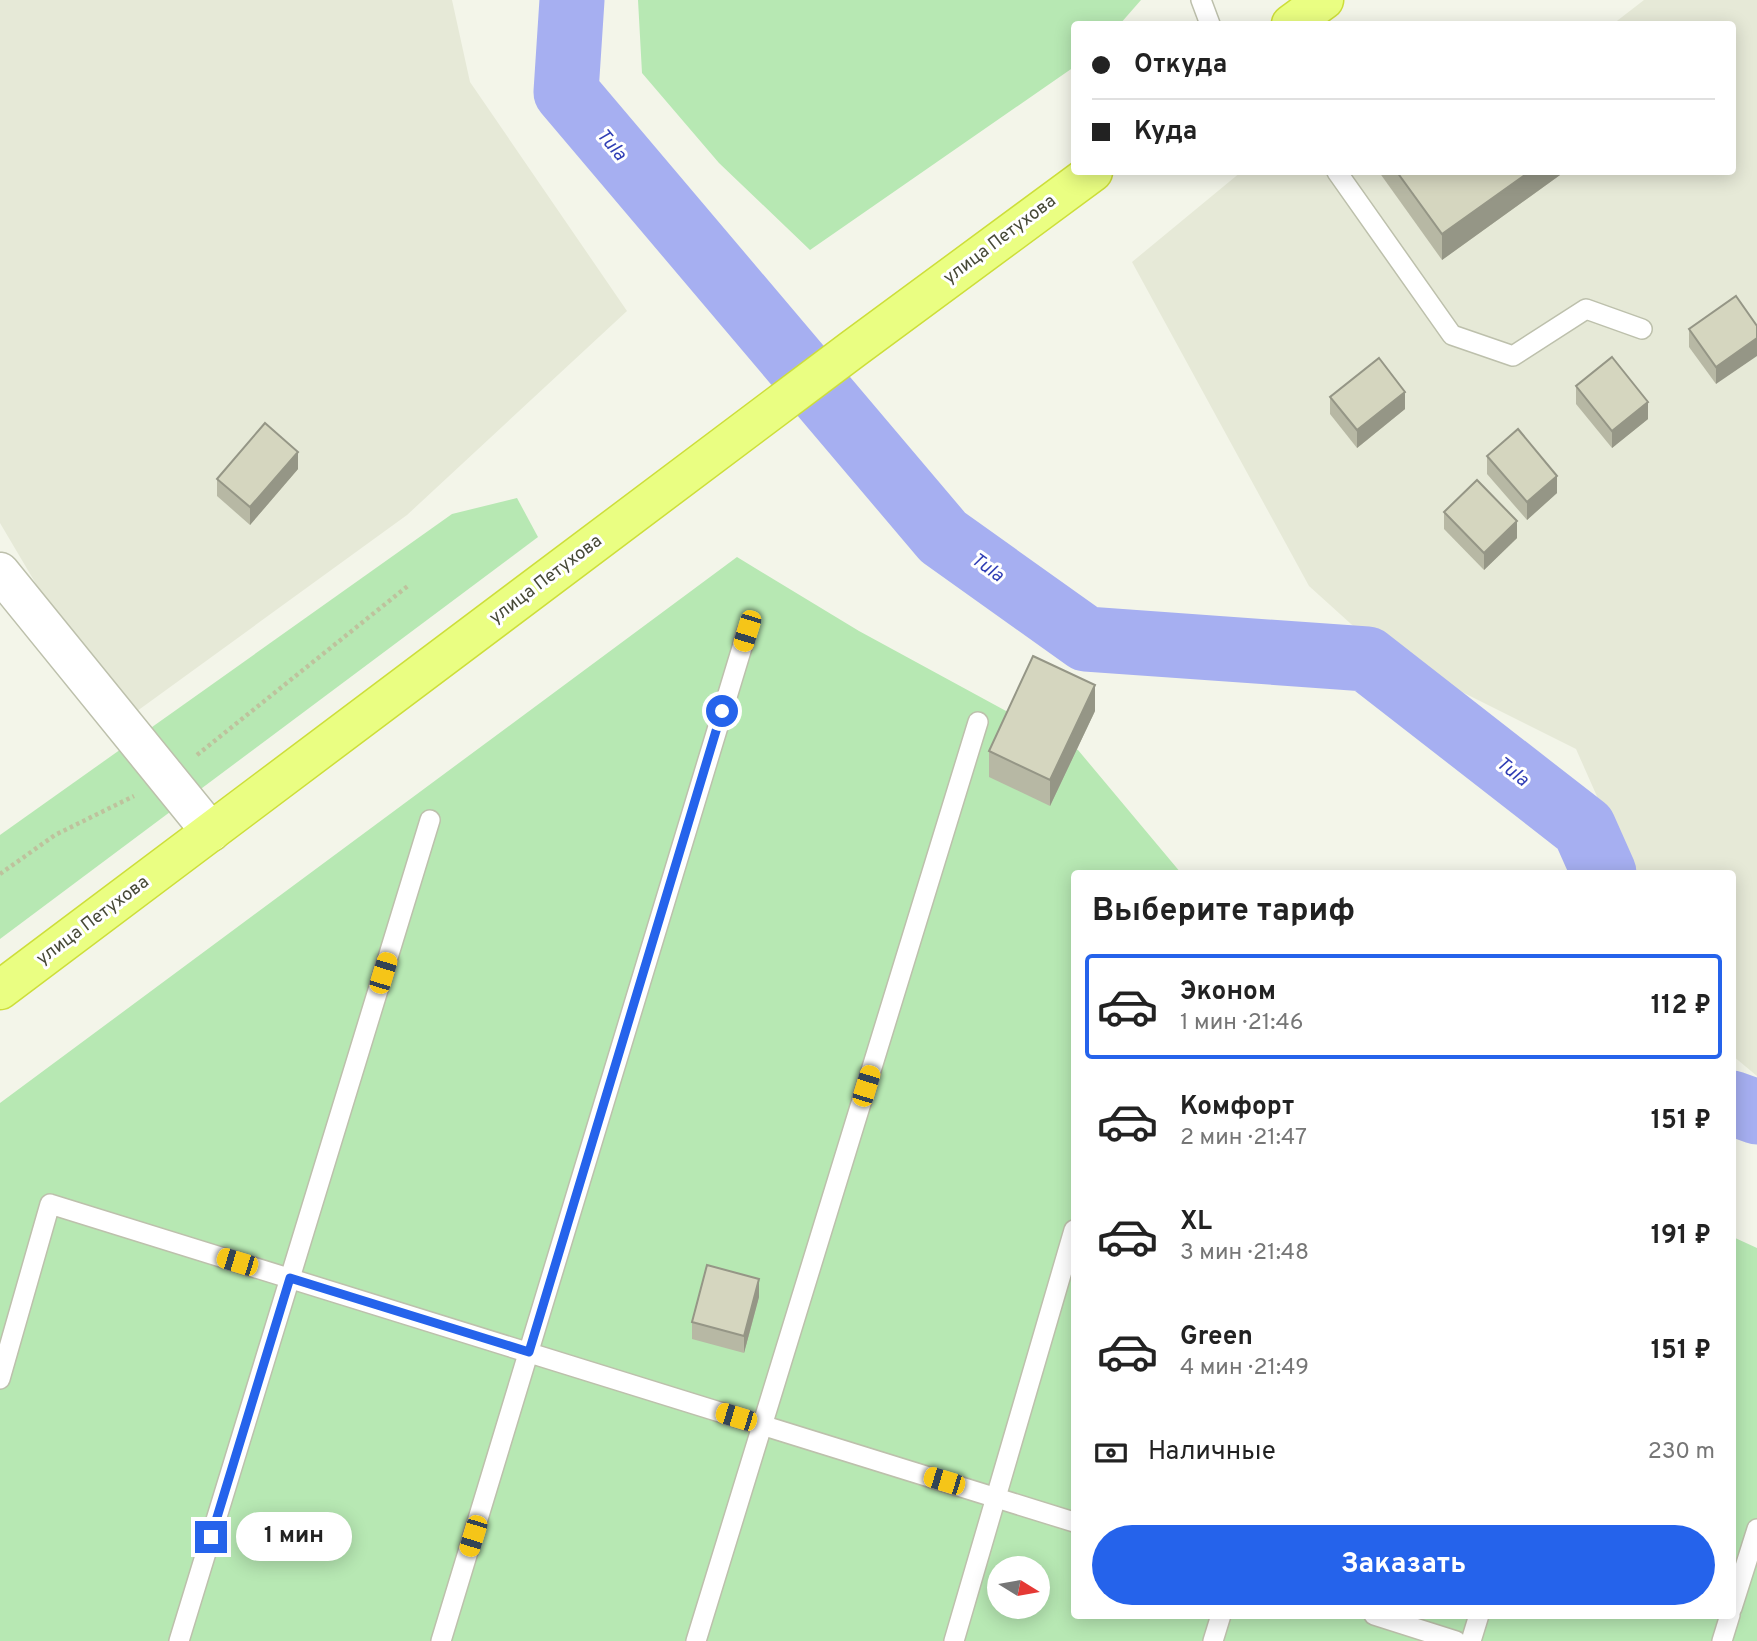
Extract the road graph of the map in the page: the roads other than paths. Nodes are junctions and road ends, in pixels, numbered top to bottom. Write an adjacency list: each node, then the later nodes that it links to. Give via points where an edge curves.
1 (1201, 0): 3 (lane)
2 (1324, 0): 4 (highway)
3 (1209, 21)
4 (1295, 21)
5 (1089, 175): 12 (highway, улица Петухова)
6 (1340, 175): 7 (lane, via 1452,335 1513,356 1586,309)
7 (1642, 329)
8 (0, 572): 12 (street)
9 (747, 631): 16 (lane)
10 (978, 722): 18 (lane)
11 (430, 820): 15 (lane)
12 (211, 832): 13 (highway, улица Петухова)
13 (0, 990)
14 (1071, 1240): 19 (lane)
15 (290, 1278): 16 (lane); 17 (lane, via 50,1204); 27 (lane)
16 (529, 1352): 18 (lane); 28 (lane)
17 (0, 1379)
18 (762, 1424): 19 (lane); 29 (lane)
19 (997, 1497): 20 (lane); 30 (lane)
20 (1071, 1521)
21 (1757, 1529): 22 (lane)
22 (1736, 1595)
23 (1219, 1619): 31 (lane)
24 (1387, 1619): 32 (lane)
25 (1478, 1619): 33 (lane)
26 (1729, 1619): 34 (lane)
27 (179, 1641)
28 (441, 1641)
29 (696, 1641)
30 (954, 1641)
31 (1213, 1641)
32 (1456, 1641)
33 (1471, 1641)
34 (1722, 1641)

